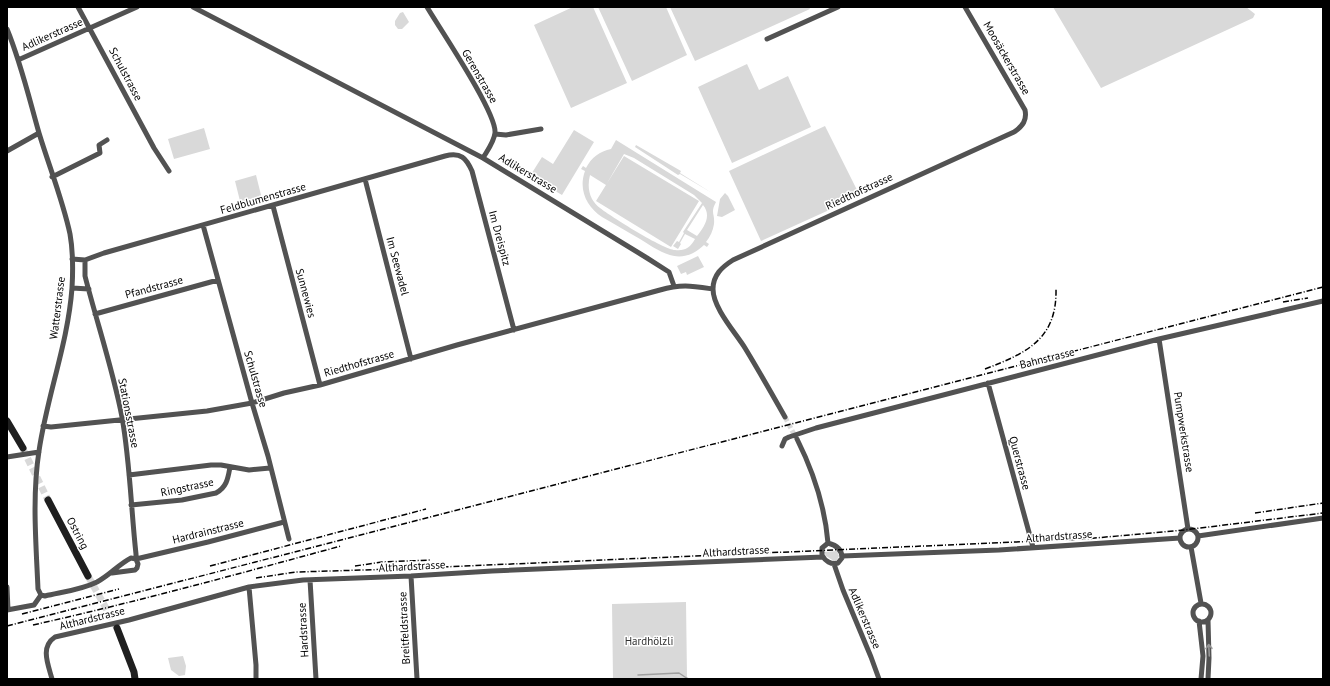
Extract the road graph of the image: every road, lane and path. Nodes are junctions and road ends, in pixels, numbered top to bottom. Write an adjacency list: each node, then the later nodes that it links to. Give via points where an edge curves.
1 (78, 7): 7 (street, Schulstrasse)
2 (137, 7): 7 (street, Adlikerstrasse)
3 (193, 7): 18 (street, Adlikerstrasse)
4 (427, 7): 14 (street, Gerenstrasse, via 489,111 494,122)
5 (838, 7): 9 (street)
6 (965, 7): 11 (street, Moosäckerstrasse, via 1025,110)
7 (90, 28): 10 (street, Adlikerstrasse); 19 (street, Schulstrasse, via 154,148)
8 (7, 29): 10 (street, Watterstrasse)
9 (767, 40)
10 (18, 60): 13 (street, Watterstrasse)
11 (1025, 121): 30 (street, Riedthofstrasse, via 1014,132 733,260 717,274)
12 (541, 129): 14 (street, via 506,135)
13 (39, 133): 16 (street); 20 (street, Watterstrasse)
14 (495, 134): 18 (street)
15 (107, 140): 20 (street, via 99,145 100,153)
16 (7, 151)
17 (459, 155): 21 (street, Feldblumenstrasse, via 445,156); 33 (street, Im Dreispitz, via 467,160 472,171)
18 (483, 158): 27 (street, Adlikerstrasse, via 669,272)
19 (169, 171)
20 (52, 177): 24 (street, Watterstrasse, via 70,234)
21 (365, 179): 22 (street, Feldblumenstrasse); 35 (street, Im Seewadel)
22 (273, 206): 23 (street, Feldblumenstrasse); 37 (street, Sunnewies)
23 (203, 225): 25 (street, Feldblumenstrasse); 26 (street, Schulstrasse)
24 (72, 259): 25 (street, Feldblumenstrasse); 28 (street, Watterstrasse)
25 (85, 260): 29 (street, Stationsstrasse, via 85,276)
26 (218, 280): 32 (street, Pfandstrasse); 38 (street, Schulstrasse)
27 (674, 286): 30 (street); 33 (street, Riedthofstrasse)
28 (72, 288): 29 (street); 42 (street, Watterstrasse, via 61,352)
29 (89, 289): 32 (street, Stationsstrasse)
30 (713, 289): 39 (street, via 719,308)
31 (1323, 300): 34 (street, Bahnstrasse)
32 (95, 314): 40 (street, Stationsstrasse)
33 (514, 330): 35 (street, Riedthofstrasse)
34 (1159, 339): 36 (street, Bahnstrasse); 55 (street, Pumpwerkstrasse)
35 (411, 359): 37 (street, Riedthofstrasse)
36 (988, 383): 44 (street, Bahnstrasse, via 794,434 785,439); 61 (street, Querstrasse)
37 (320, 384): 38 (street, Riedthofstrasse)
38 (252, 403): 40 (street, Riedthofstrasse, via 207,411); 49 (street, Schulstrasse)
39 (785, 417)
40 (122, 420): 42 (street, Riedthofstrasse); 50 (street, Stationsstrasse)
41 (7, 421): 45 (main road)
42 (43, 426): 46 (street, Watterstrasse)
43 (797, 439): 59 (street, via 816,485)
44 (782, 446)
45 (23, 448)
46 (39, 452): 47 (street); 72 (street, Watterstrasse, via 35,522 38,589)
47 (7, 457)
48 (230, 466): 49 (street, Ringstrasse, via 249,470); 50 (street, Ringstrasse, via 211,465); 52 (street, Ringstrasse, via 227,483 216,493 182,500)
49 (270, 468): 54 (street, Schulstrasse)
50 (129, 475): 52 (street, Stationsstrasse)
51 (48, 500): 67 (main road, Ostring)
52 (131, 505): 64 (street, Stationsstrasse)
53 (1323, 518): 56 (street)
54 (284, 522): 58 (street, Schulstrasse); 64 (street, Hardrainstrasse)
55 (1188, 529): 56 (street, via 1195,530); 57 (street, via 1182,532)
56 (1198, 536): 60 (street, via 1198,542)
57 (1180, 538): 60 (street, via 1183,545); 61 (street, Althardstrasse)
58 (289, 539)
59 (828, 543): 62 (street, via 837,546); 63 (street, via 821,549)
60 (1191, 547): 73 (street)
61 (1033, 548): 62 (street, Althardstrasse)
62 (842, 556): 65 (street, via 839,562)
63 (823, 557): 65 (street); 68 (street, Althardstrasse)
64 (136, 559): 66 (street, Hardrainstrasse, via 126,560); 66 (street, Hardrainstrasse, via 138,564 135,570)
65 (834, 564): 84 (street, Adlikerstrasse, via 842,590)
66 (112, 573): 72 (street, Hardrainstrasse, via 87,586)
67 (88, 576)
68 (411, 576): 69 (street, Althardstrasse); 83 (street, Breitfeldstrasse)
69 (310, 580): 71 (street, Althardstrasse); 82 (street, Hardstrasse)
70 (7, 587): 74 (street)
71 (249, 587): 79 (street, Althardstrasse, via 129,620 55,637 50,640 46,651); 81 (street)
72 (41, 595): 74 (street, via 34,605)
73 (1201, 603): 75 (street, via 1208,605 1211,610); 76 (street, via 1193,612)
74 (7, 610)
75 (1208, 620): 76 (street); 86 (street, one-way to 75)
76 (1199, 621): 85 (street, via 1203,656)
77 (117, 628): 78 (main road)
78 (134, 675): 80 (main road)
79 (52, 679)
80 (140, 679)
81 (256, 679)
82 (316, 679)
83 (417, 679)
84 (879, 679)
85 (1201, 679)
86 (1208, 679)

